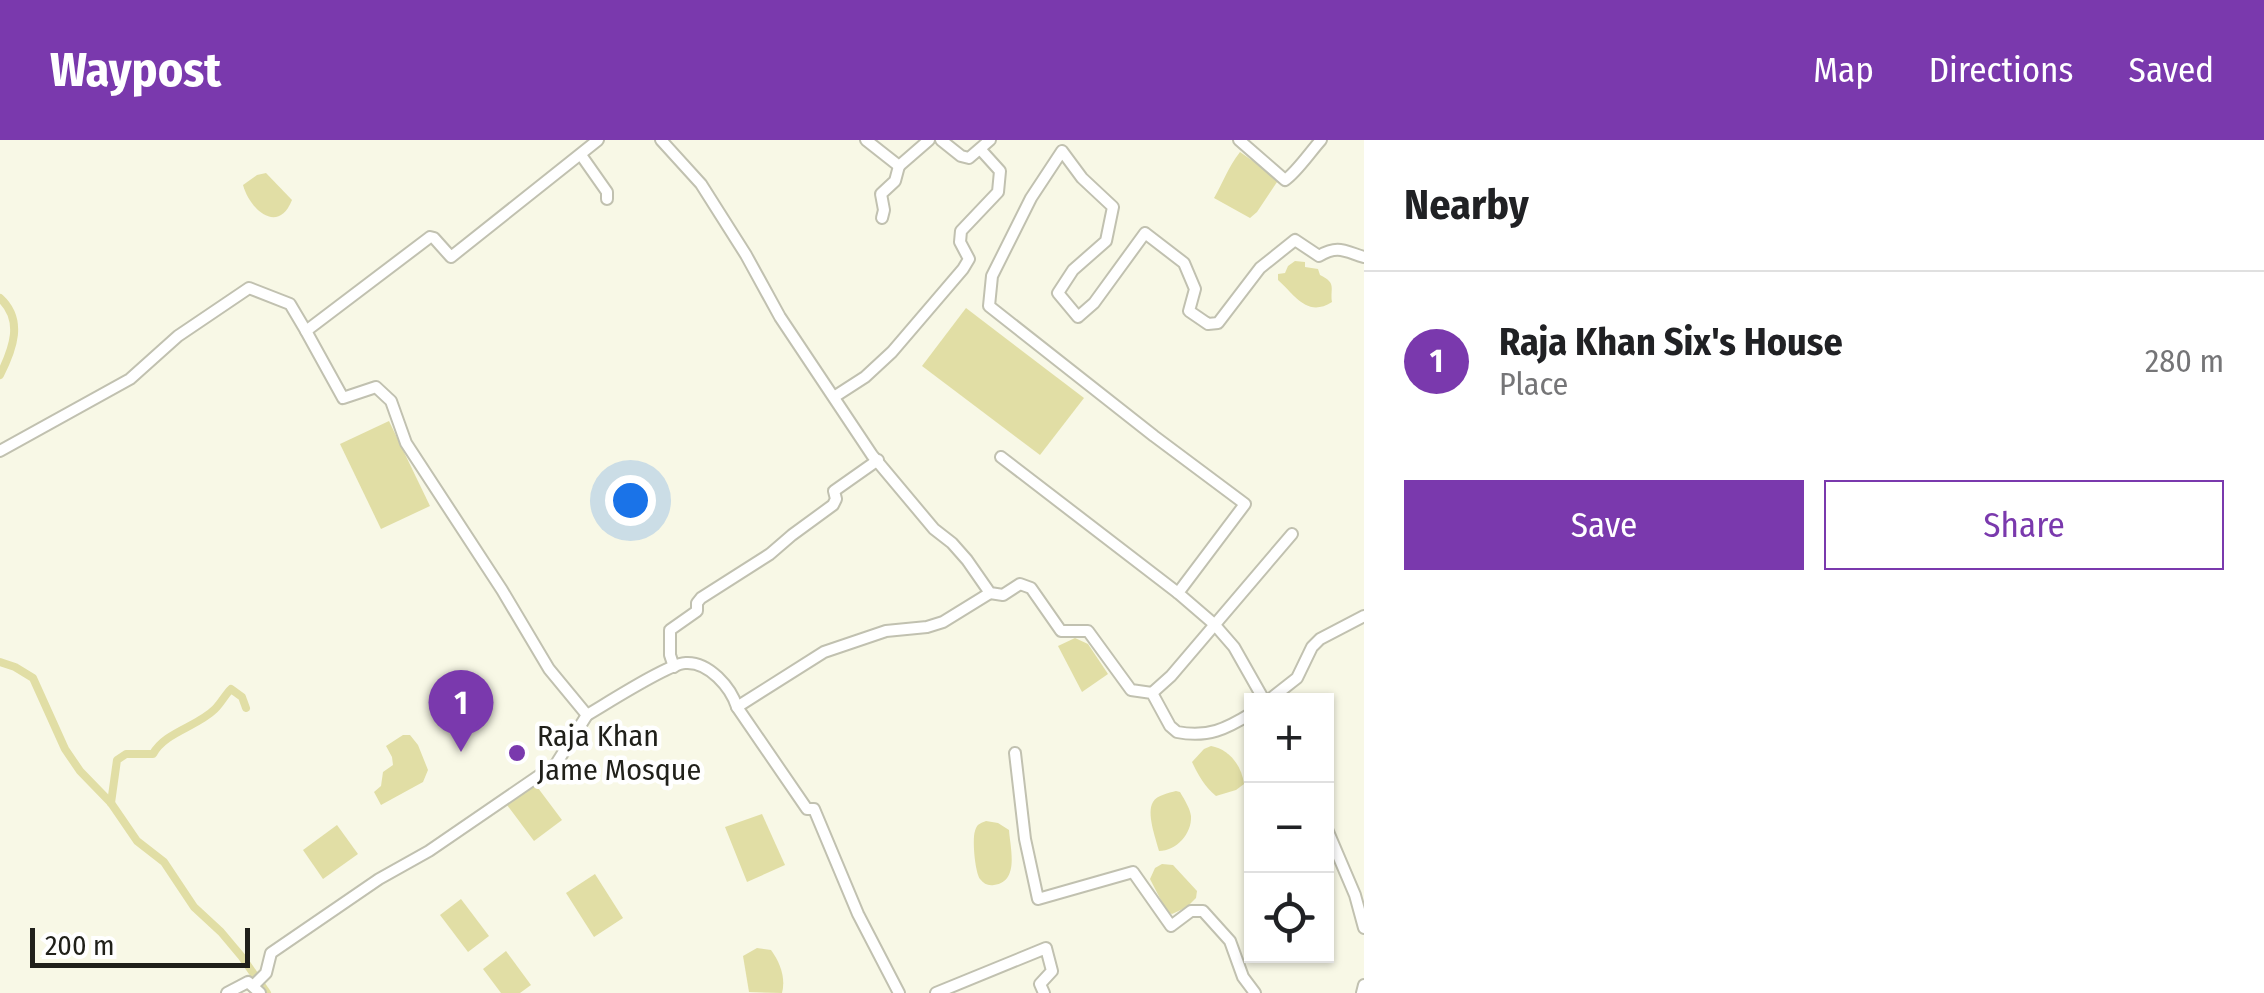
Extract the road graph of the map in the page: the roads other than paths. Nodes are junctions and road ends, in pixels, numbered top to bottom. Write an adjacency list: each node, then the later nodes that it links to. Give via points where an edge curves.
1 (598, 140): 10 (street)
2 (661, 140): 16 (street, via 701,184)
3 (866, 140): 11 (street)
4 (929, 140): 11 (street)
5 (941, 140): 9 (street, via 969,158)
6 (990, 140): 9 (street)
7 (1239, 140): 8 (street, via 1286,180)
8 (1320, 140)
9 (981, 150): 16 (street, via 1000,172 998,192 961,231 968,259 963,269 892,352)
10 (581, 155): 12 (street); 15 (street, via 451,257 430,236)
11 (899, 166): 13 (street, via 882,194)
12 (607, 198)
13 (882, 218)
14 (1364, 257): 22 (street, via 1338,248 1318,256 1294,240 1260,268 1218,323 1208,324 1190,311 1195,289 1184,262 1145,233 1078,317 1058,294 1106,240 1113,207 1062,151 1032,198 992,276 990,306 1246,504)
15 (306, 331): 17 (street, via 290,304 250,288 178,336 130,380); 30 (street, via 342,398 376,387 391,402 406,443 550,669)
16 (834, 397): 19 (street)
17 (0, 452)
18 (1001, 457): 22 (street)
19 (878, 460): 21 (street); 25 (street, via 834,491 833,504 770,554 701,598 697,612 670,630)
20 (1292, 534): 24 (street)
21 (990, 593): 26 (street, via 1003,595 1020,584 1031,588 1061,631 1088,631 1131,690); 29 (street, via 943,622 886,631 824,652)
22 (1178, 593): 24 (street)
23 (1364, 616): 28 (street, via 1320,639 1297,678)
24 (1214, 624): 26 (street); 27 (street)
25 (674, 667): 29 (street, via 695,664 709,671); 30 (street)
26 (1152, 693): 31 (street, via 1170,726 1183,734 1225,730)
27 (1263, 693)
28 (1277, 693)
29 (737, 707): 38 (street, via 807,809 814,809)
30 (587, 715): 36 (street, via 556,764 271,953)
31 (1244, 718)
32 (1015, 753): 41 (street, via 1038,899 1133,872 1172,926 1191,911 1204,911 1230,941)
33 (1334, 846): 34 (street)
34 (1364, 928)
35 (1364, 985): 42 (street)
36 (256, 989): 37 (street, via 248,982)
37 (227, 993)
38 (899, 993)
39 (936, 993): 40 (street, via 1046,948 1052,971 1040,984)
40 (1044, 993)
41 (1255, 993)
42 (1362, 993)

